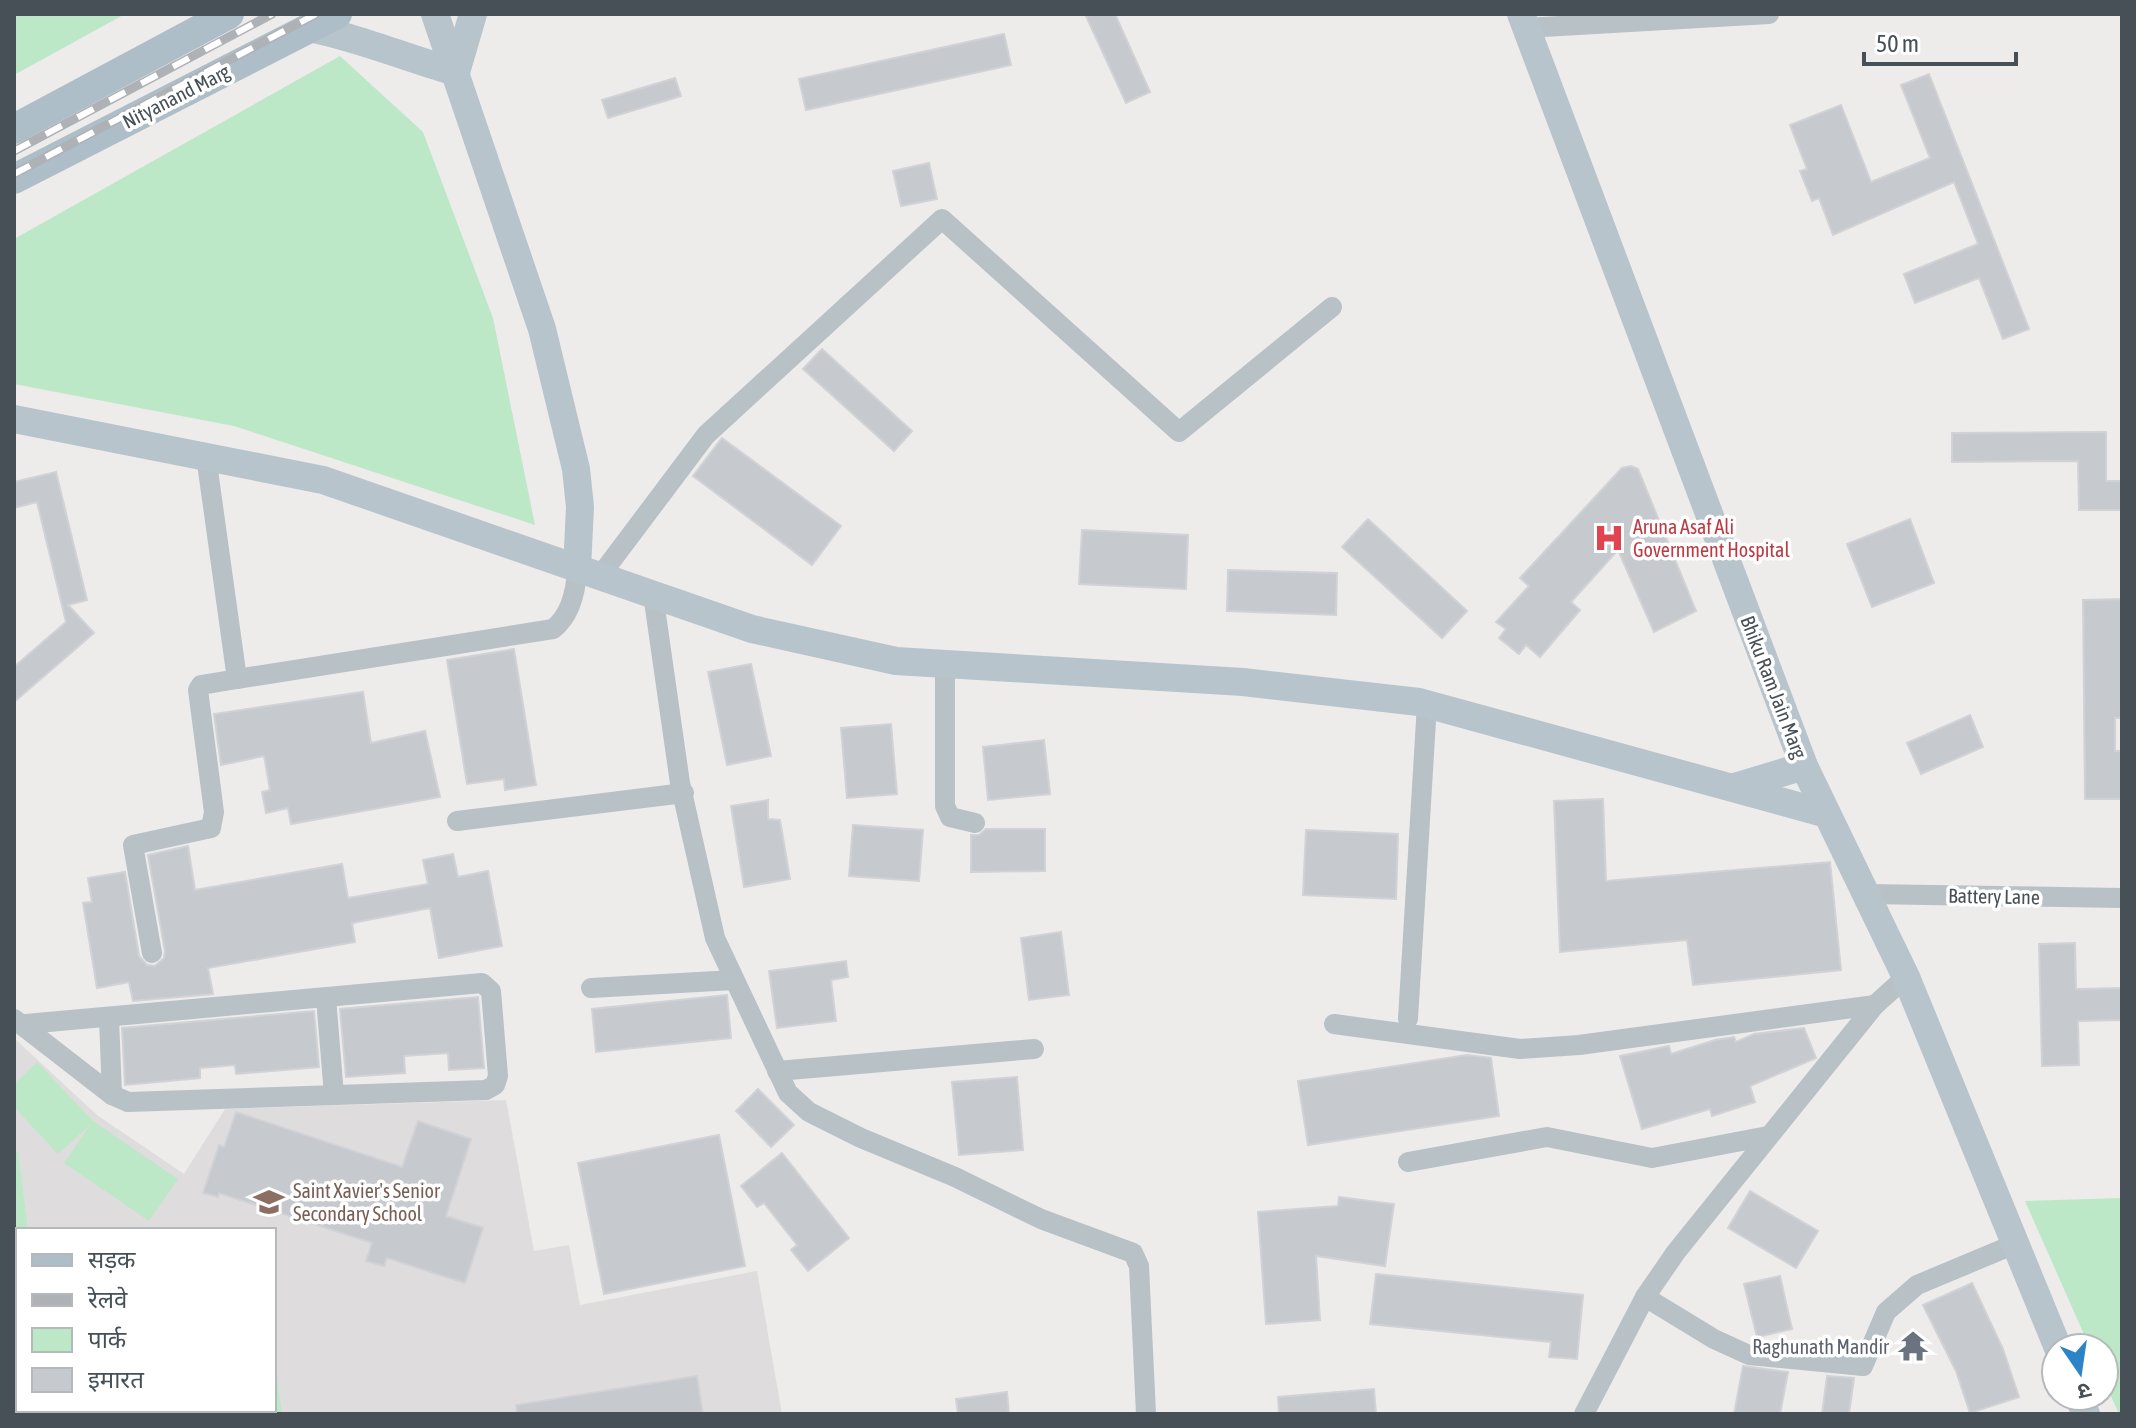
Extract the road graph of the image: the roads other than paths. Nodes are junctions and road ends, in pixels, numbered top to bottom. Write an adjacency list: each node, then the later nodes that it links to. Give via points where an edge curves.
1 (229, 14): 9 (main road)
2 (337, 14): 7 (main road, Nityanand Marg)
3 (435, 14): 8 (street)
4 (473, 14): 8 (street)
5 (1769, 14): 6 (street)
6 (1524, 21): 19 (street, Bhiku Ram Jain Marg)
7 (309, 28): 8 (street, via 366,40); 10 (main road, Nityanand Marg)
8 (456, 72): 14 (street, via 542,329 576,469)
9 (14, 129)
10 (14, 179)
11 (1332, 307): 14 (street, via 1179,432 942,219 706,435)
12 (14, 419): 13 (street)
13 (206, 456): 14 (street, via 323,480); 17 (street)
14 (588, 573): 15 (street); 17 (street, via 553,629)
15 (653, 594): 16 (street, via 752,629 896,661); 21 (street)
16 (945, 665): 18 (street, via 1243,682); 24 (street, via 945,806 950,817)
17 (237, 679): 27 (street, via 198,690 214,812 211,828 133,845)
18 (1427, 704): 20 (street); 34 (street)
19 (1804, 766): 20 (street); 22 (street, Bhiku Ram Jain Marg)
20 (1735, 787): 22 (street)
21 (684, 793): 23 (street); 29 (street, via 711,926)
22 (1827, 814): 25 (street, Bhiku Ram Jain Marg)
23 (457, 821)
24 (975, 823)
25 (1866, 894): 26 (street, Battery Lane); 28 (street, Bhiku Ram Jain Marg)
26 (2122, 898)
27 (152, 953)
28 (1906, 977): 32 (street); 43 (street, Bhiku Ram Jain Marg)
29 (734, 980): 30 (street); 38 (street)
30 (591, 988)
31 (326, 998): 33 (street); 40 (street); 40 (street, via 482,983 491,991 496,1048 498,1076 486,1090)
32 (1875, 1005): 36 (street, via 1520,1049); 41 (street)
33 (109, 1018): 35 (street); 39 (street)
34 (1408, 1019)
35 (20, 1022): 39 (street)
36 (1334, 1024)
37 (1034, 1049): 38 (street)
38 (777, 1071): 46 (street, via 788,1093 809,1112 1041,1219 1133,1253 1139,1266)
39 (112, 1095): 40 (street, via 128,1102)
40 (334, 1095)
41 (1768, 1136): 42 (street, via 1652,1158 1547,1137); 44 (street)
42 (1408, 1162)
43 (2015, 1244): 44 (street, via 1917,1285 1886,1312 1863,1366 1749,1355); 45 (street, Bhiku Ram Jain Marg)
44 (1645, 1297): 47 (street)
45 (2051, 1332)
46 (1146, 1414)
47 (1584, 1414)

